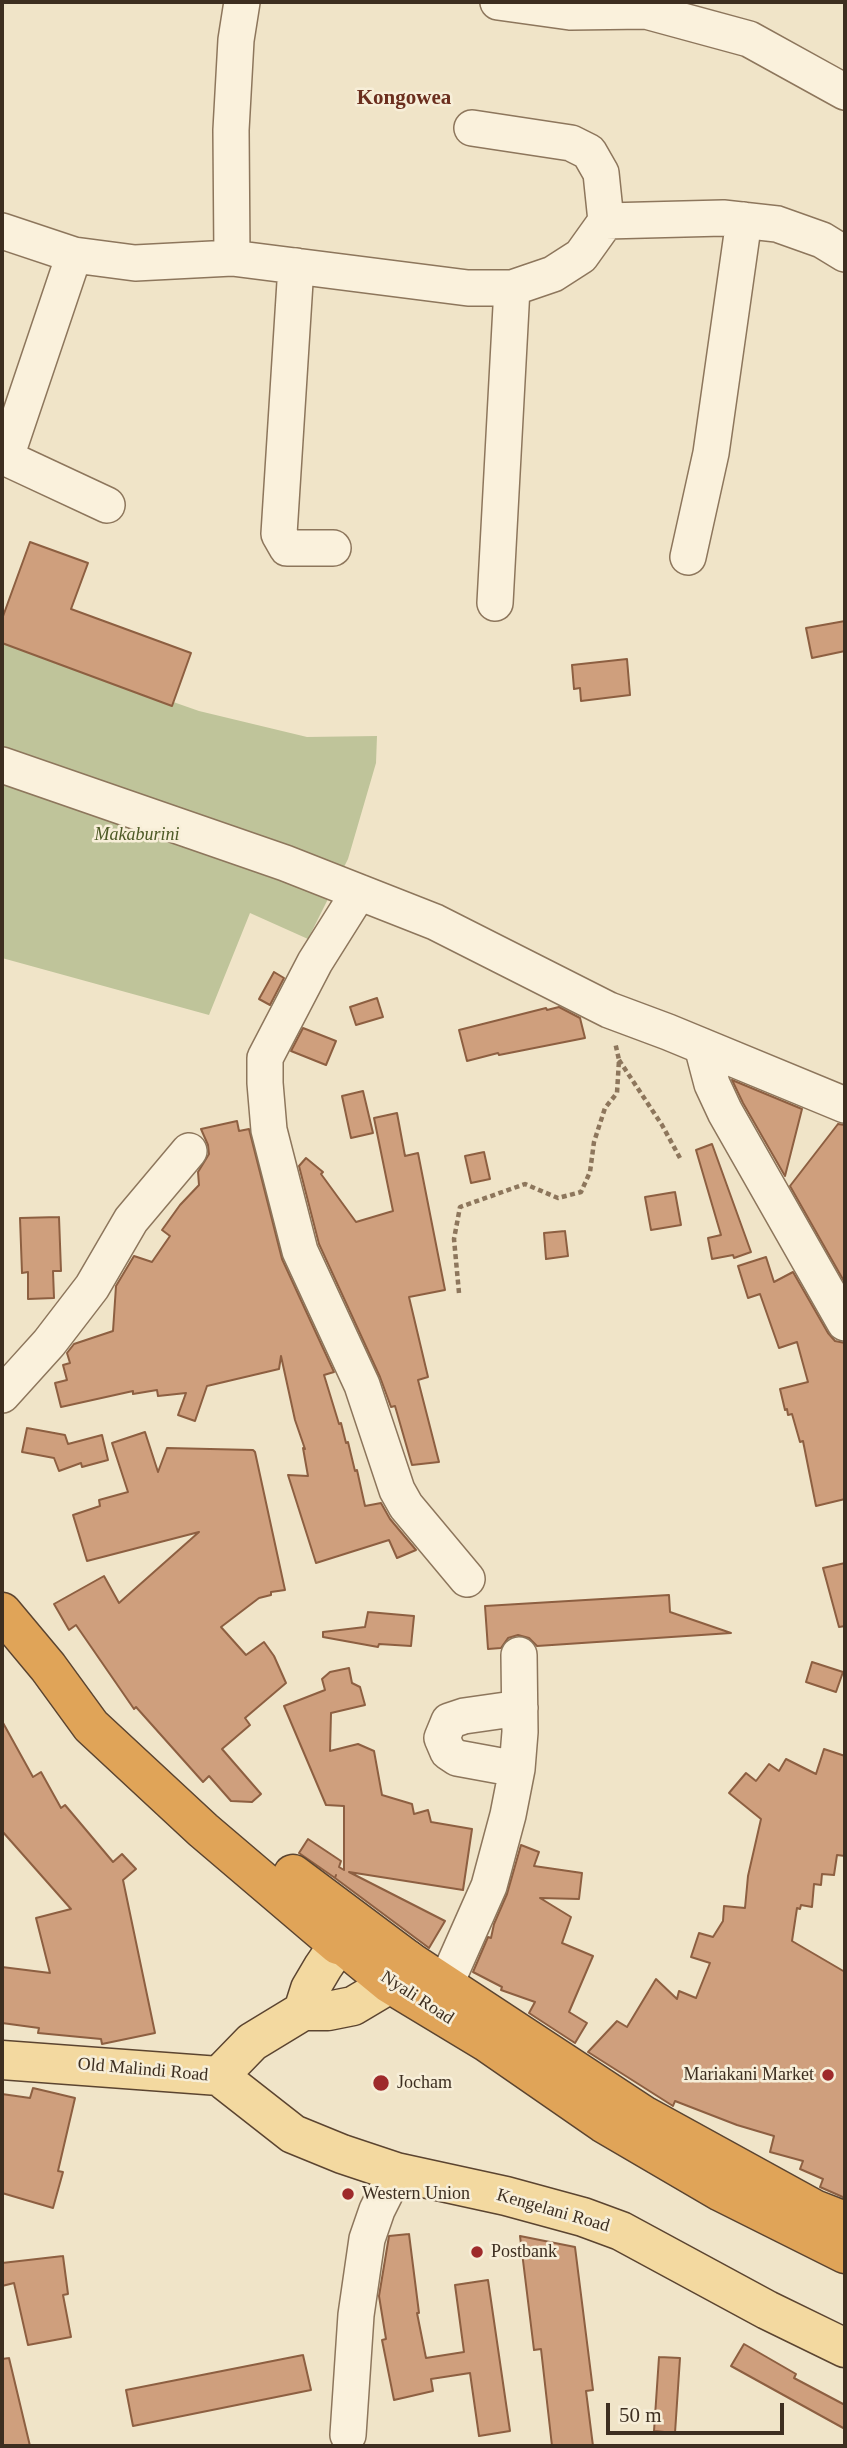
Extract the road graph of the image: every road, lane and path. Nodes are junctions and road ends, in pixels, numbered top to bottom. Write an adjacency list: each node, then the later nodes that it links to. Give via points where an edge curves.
1 (242, 2): 11 (street, via 231,130)
2 (498, 2): 3 (street)
3 (568, 7): 4 (street, via 646,11 749,38)
4 (845, 92)
5 (472, 128): 7 (street, via 571,143 589,152 601,173)
6 (744, 220): 7 (street); 9 (street, via 777,224 822,240); 17 (street, via 710,453)
7 (606, 221): 13 (street, via 582,256 553,274)
8 (2, 231): 10 (street)
9 (845, 254)
10 (74, 255): 11 (street, via 135,263); 14 (street)
11 (232, 258): 12 (street)
12 (296, 266): 13 (street, via 468,288); 16 (street, via 279,534 287,548)
13 (512, 288): 18 (street)
14 (4, 457): 15 (street)
15 (107, 505)
16 (333, 548)
17 (688, 557)
18 (495, 603)
19 (2, 765): 20 (street)
20 (359, 892): 21 (street, via 435,922); 30 (street, via 315,962 265,1058 269,1130 300,1251 362,1385 397,1490)
21 (609, 1010): 22 (street); 23 (path)
22 (702, 1046): 24 (street); 28 (street, via 725,1112)
23 (619, 1060): 26 (path); 27 (path, via 617,1093 605,1108 581,1192 558,1198 524,1184 460,1207 454,1239)
24 (845, 1105)
25 (189, 1151): 29 (street, via 131,1220 92,1287)
26 (680, 1157)
27 (459, 1293)
28 (845, 1323)
29 (2, 1395)
30 (467, 1578)
31 (2, 1612): 35 (highway, Nyali Road, via 48,1667 247,1839)
32 (519, 1655): 33 (street)
33 (520, 1708): 34 (street); 34 (street, via 449,1721 442,1738 448,1752 457,1758)
34 (517, 1769): 37 (street, via 489,1886)
35 (348, 1935): 36 (highway, Nyali Road); 38 (main road, via 310,1989)
36 (399, 1972): 37 (highway, Nyali Road); 38 (main road, Old Malindi Road, via 369,1997 342,2009); 43 (highway, Nyali Road, via 486,2042 603,2123 721,2192)
37 (446, 1983): 42 (highway, Nyali Road, via 645,2116 814,2209)
38 (303, 2011): 40 (main road, Old Malindi Road, via 251,2042)
39 (2, 2060): 40 (main road, Old Malindi Road)
40 (219, 2076): 41 (main road, Kengelani Road, via 293,2134)
41 (396, 2172): 44 (main road, Kengelani Road, via 506,2196 621,2231); 45 (street, via 367,2239 356,2315)
42 (845, 2221)
43 (845, 2253)
44 (845, 2348)
45 (348, 2435)

